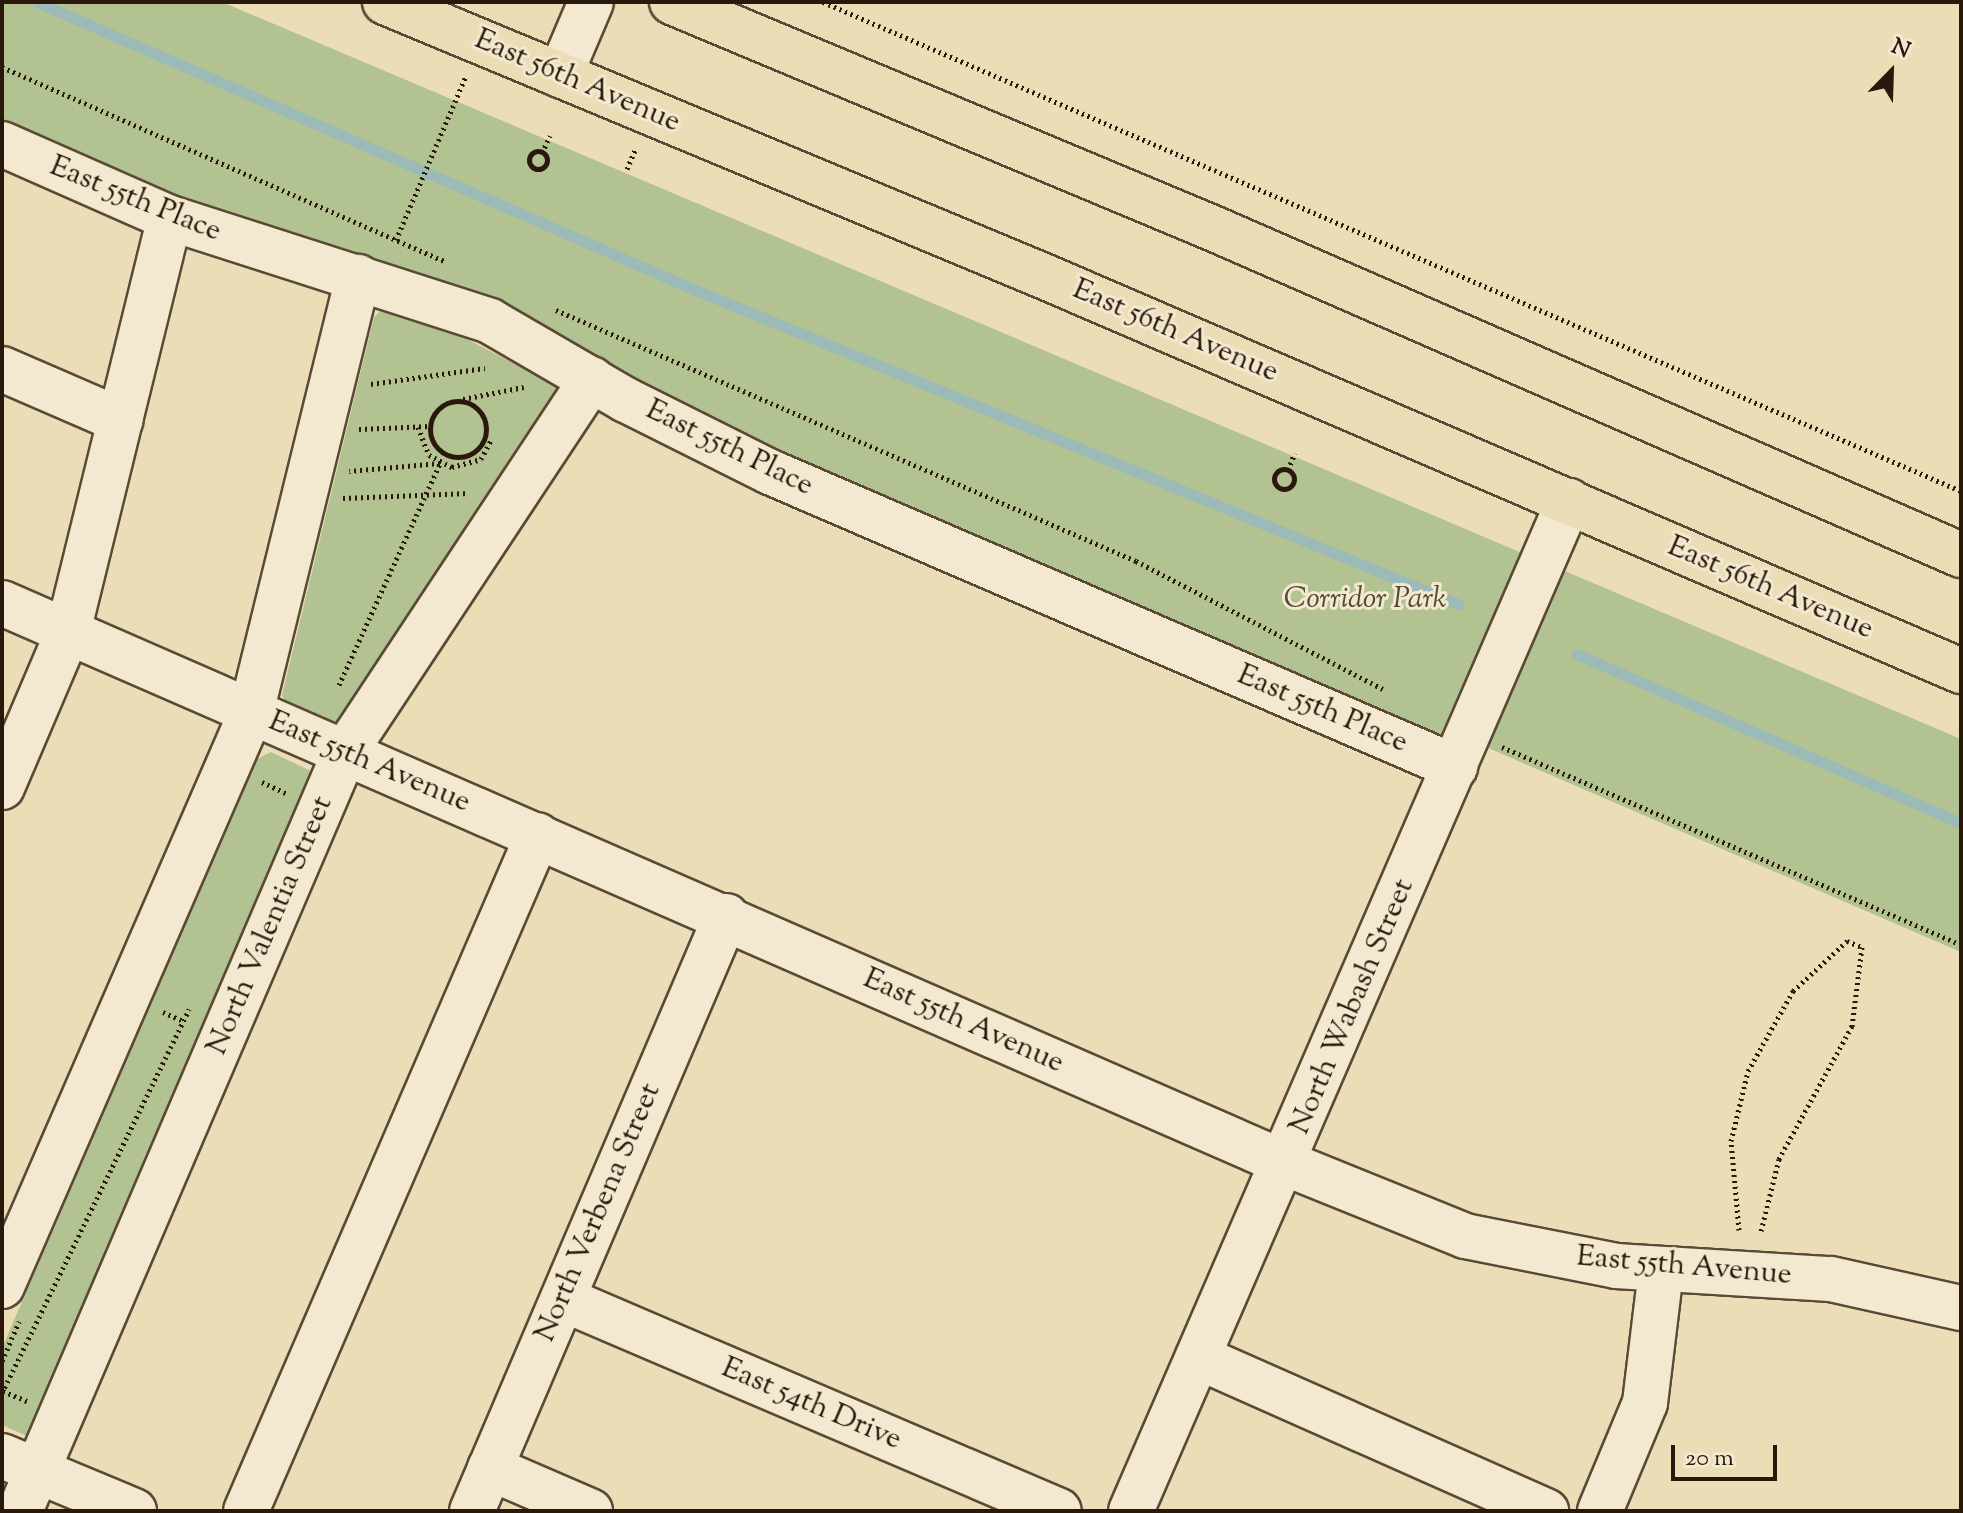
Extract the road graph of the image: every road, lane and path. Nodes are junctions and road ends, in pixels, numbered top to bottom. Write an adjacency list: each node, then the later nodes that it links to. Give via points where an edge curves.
1 (385, 2): 7 (main road, East 56th Avenue)
2 (591, 2): 7 (street)
3 (672, 2): 38 (main road, via 1202,224)
4 (823, 2): 33 (path)
5 (2, 67): 14 (path)
6 (468, 69): 14 (path)
7 (560, 75): 37 (main road, East 56th Avenue)
8 (550, 136): 11 (path)
9 (639, 141): 12 (path)
10 (2, 144): 13 (street, East 55th Place)
11 (542, 153)
12 (627, 169)
13 (170, 218): 16 (street, East 55th Place); 24 (street)
14 (396, 240): 15 (path)
15 (448, 263)
16 (358, 277): 20 (street, East 55th Place, via 490,321); 44 (street)
17 (542, 304): 43 (path, via 1136,561)
18 (485, 368): 21 (path)
19 (2, 369): 24 (street)
20 (592, 379): 46 (street, North Valentia Street); 47 (street, East 55th Place, via 770,472)
21 (362, 385)
22 (524, 387): 23 (path)
23 (458, 400): 25 (path, via 441,406); 25 (path, via 475,406 485,420 486,438 474,453 446,455 433,442)
24 (120, 420): 40 (street)
25 (430, 426): 26 (path)
26 (418, 427): 27 (path); 30 (path, via 423,448)
27 (351, 429)
28 (492, 438): 30 (path, via 473,464)
29 (1295, 453): 31 (path)
30 (440, 463): 32 (path); 35 (path)
31 (1288, 470): 31 (path, via 1293,481 1280,489 1274,475)
32 (341, 471)
33 (1961, 491)
34 (482, 492): 35 (path)
35 (425, 495): 36 (path); 42 (path)
36 (334, 499)
37 (1569, 501): 41 (main road, East 56th Avenue); 47 (street, North Wabash Street)
38 (1961, 555)
39 (2, 603): 40 (street, East 55th Avenue)
40 (68, 632): 44 (street, East 55th Avenue); 50 (street)
41 (1961, 671)
42 (336, 692)
43 (1397, 697)
44 (251, 713): 46 (street, East 55th Avenue); 68 (street)
45 (1501, 747): 56 (path)
46 (345, 752): 54 (street, East 55th Avenue); 73 (street, North Valentia Street)
47 (1455, 767): 61 (street, North Wabash Street)
48 (254, 779): 51 (path)
49 (298, 784): 51 (path)
50 (2, 787)
51 (292, 795): 52 (path); 53 (path)
52 (299, 799)
53 (285, 810)
54 (538, 835): 55 (street, East 55th Avenue); 77 (street)
55 (726, 916): 61 (street, East 55th Avenue); 69 (street, North Verbena Street)
56 (1961, 945)
57 (195, 996): 59 (path)
58 (155, 1008): 59 (path)
59 (182, 1021): 60 (path); 63 (path)
60 (195, 1026)
61 (1287, 1164): 67 (street, East 55th Avenue, via 1489,1243); 71 (street, North Wabash Street)
62 (74, 1223): 63 (path)
63 (84, 1227): 66 (path); 72 (path)
64 (1739, 1230): 65 (path, via 1731,1141 1748,1071 1793,991 1847,941 1862,947 1857,1011 1844,1046 1779,1159)
65 (1761, 1231)
66 (95, 1232)
67 (1661, 1271): 70 (street, East 55th Avenue, via 1831,1279); 83 (street, via 1645,1403)
68 (2, 1286)
69 (563, 1299): 74 (street, North Verbena Street); 80 (street, East 54th Drive)
70 (1961, 1308)
71 (1198, 1357): 81 (street, North Wabash Street); 82 (street)
72 (2, 1393)
73 (20, 1463): 75 (street, North Valentia Street); 76 (street)
74 (490, 1468): 78 (street, North Verbena Street); 79 (street)
75 (20, 1511)
76 (134, 1511)
77 (246, 1511)
78 (472, 1511)
79 (590, 1511)
80 (1059, 1511)
81 (1131, 1511)
82 (1546, 1511)
83 (1600, 1511)

